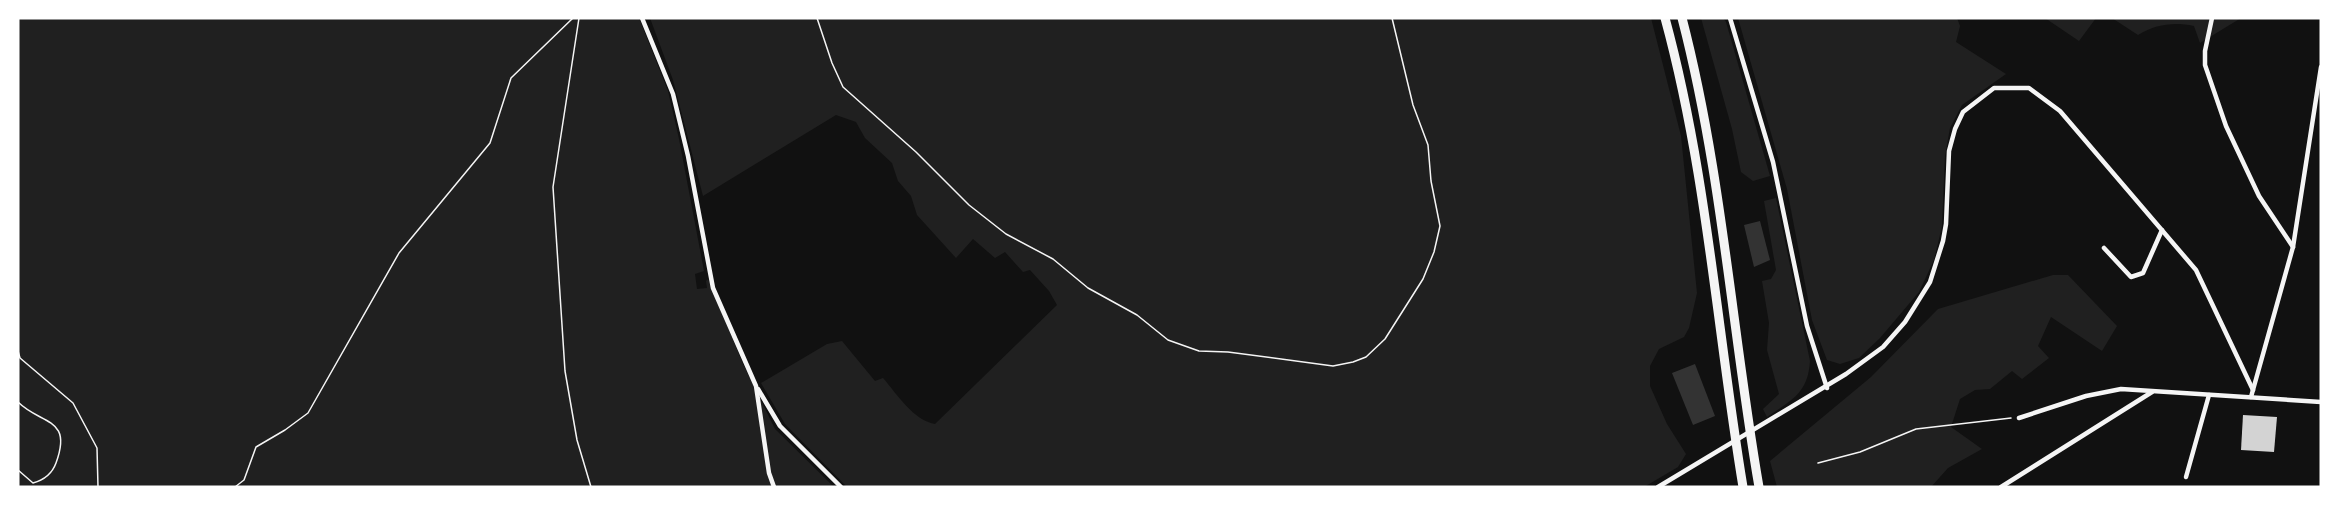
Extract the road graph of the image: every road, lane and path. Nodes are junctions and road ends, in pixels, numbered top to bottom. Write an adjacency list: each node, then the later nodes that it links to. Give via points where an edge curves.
1 (573, 18): 28 (path, via 511,78 490,143 399,253 308,412 256,447 244,480)
2 (579, 18): 29 (path, via 553,187 565,371 577,440)
3 (642, 18): 15 (street, via 673,94 713,288)
4 (817, 18): 5 (path, via 843,87 969,205 1006,234 1053,259 1088,288 1137,315 1168,340 1199,351 1333,366 1366,357 1385,339 1423,279 1440,226 1428,145 1413,105)
5 (1392, 18)
6 (1665, 18): 33 (highway, via 1698,167)
7 (1682, 18): 34 (highway, via 1712,155)
8 (1730, 18): 16 (street, via 1773,162 1804,315)
9 (2212, 18): 12 (street, via 2205,65 2226,126 2259,196)
10 (2321, 67): 12 (street)
11 (2162, 230): 13 (street, via 2143,273 2131,278); 16 (street, via 2060,111 2029,88 1994,88 1963,112 1954,129 1949,151 1946,225 1930,282 1895,335); 17 (street, via 2196,270)
12 (2293, 247): 17 (street)
13 (2104, 248)
14 (18, 351): 27 (path, via 20,358 73,403 97,448)
15 (756, 386): 30 (street); 31 (street, via 780,426)
16 (1827, 388): 32 (street)
17 (2253, 390): 20 (street)
18 (2152, 392): 19 (street); 23 (street, via 2121,389); 35 (street)
19 (2209, 395): 20 (street); 26 (street)
20 (2251, 397): 22 (street)
21 (18, 402): 25 (path, via 56,425 61,436 54,468 43,480 33,483)
22 (2321, 402)
23 (2019, 418): 24 (path, via 1916,429 1860,452)
24 (1818, 463)
25 (18, 470)
26 (2186, 477)
27 (98, 487)
28 (235, 487)
29 (591, 487)
30 (774, 487)
31 (841, 487)
32 (1658, 487)
33 (1743, 487)
34 (1759, 487)
35 (2001, 487)

